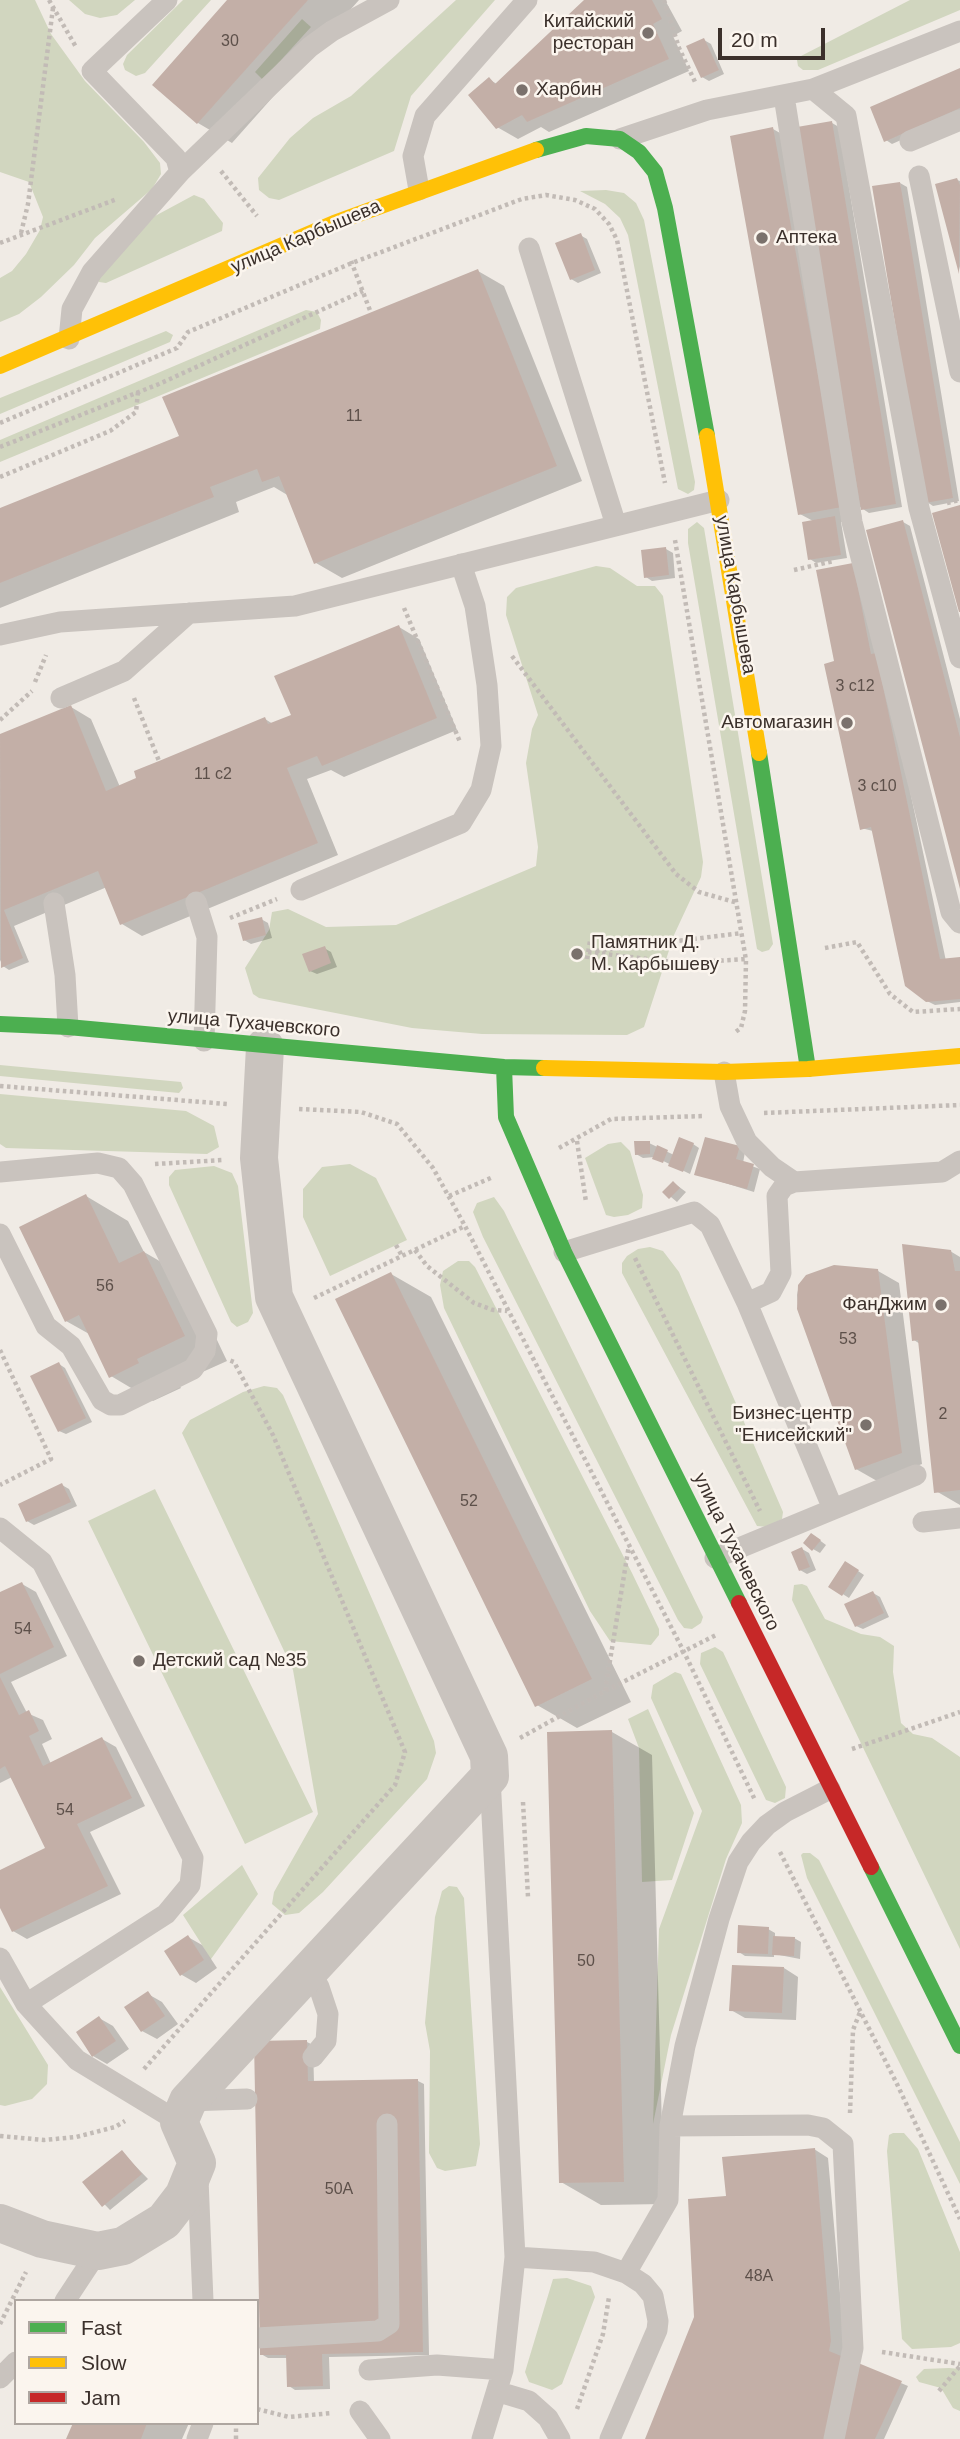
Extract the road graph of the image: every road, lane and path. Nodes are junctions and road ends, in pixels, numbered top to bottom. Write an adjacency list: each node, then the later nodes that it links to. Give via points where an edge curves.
1 (49, 0): 6 (path)
2 (167, 0): 16 (lane, via 92,71 176,158)
3 (389, 0): 15 (lane, via 310,47)
4 (527, 0): 18 (lane, via 425,116 413,156)
5 (664, 0): 11 (path, via 679,48)
6 (53, 8): 8 (path); 21 (path)
7 (960, 31): 9 (lane, улица Карбышева)
8 (78, 51)
9 (813, 89): 10 (lane, улица Карбышева); 45 (lane, via 846,117 919,508)
10 (784, 96): 11 (lane, улица Карбышева); 37 (lane)
11 (707, 110): 13 (lane, улица Карбышева)
12 (960, 120): 14 (lane)
13 (620, 139): 18 (street, улица Карбышева, via 573,139); 34 (street, улица Карбышева, via 639,152 655,172 665,208)
14 (910, 141)
15 (203, 149): 16 (lane); 20 (path)
16 (180, 172): 27 (lane, via 92,272 72,309)
17 (919, 176): 29 (lane)
18 (419, 190): 27 (street, улица Карбышева)
19 (103, 205): 21 (path)
20 (264, 225)
21 (21, 233): 22 (path)
22 (0, 243)
23 (529, 248): 36 (lane)
24 (352, 263): 25 (path); 31 (path, via 188,332 177,348); 35 (path, via 522,199 546,195 595,209 617,240)
25 (363, 291): 26 (path); 30 (path)
26 (371, 313)
27 (69, 339): 28 (street, улица Карбышева)
28 (0, 366)
29 (960, 372)
30 (138, 392): 32 (path); 33 (path, via 136,412 110,431)
31 (0, 423)
32 (0, 447)
33 (0, 477)
34 (719, 500): 35 (lane); 70 (street, улица Карбышева)
35 (670, 512): 36 (lane); 55 (path)
36 (616, 525): 38 (lane)
37 (859, 555): 39 (path); 56 (lane, via 951,912)
38 (461, 564): 40 (lane); 50 (lane, via 475,606 487,685 491,746)
39 (794, 570)
40 (392, 581): 41 (lane, via 295,606); 50 (path)
41 (189, 613): 42 (lane); 46 (lane)
42 (60, 622): 43 (lane); 48 (path, via 31,694)
43 (0, 635)
44 (508, 651): 55 (path, via 676,874 699,892)
45 (960, 658)
46 (124, 671): 47 (lane); 49 (path)
47 (61, 698)
48 (0, 720)
49 (159, 761)
50 (481, 790): 51 (lane, via 461,823)
51 (301, 890)
52 (196, 902): 57 (lane)
53 (54, 903): 64 (lane)
54 (268, 903): 57 (path)
55 (738, 903): 58 (path)
56 (960, 923)
57 (204, 928): 66 (lane)
58 (741, 933): 60 (path); 65 (path, via 746,960 745,1011 741,1028)
59 (590, 940): 60 (path)
60 (588, 952): 61 (path); 62 (path)
61 (587, 959)
62 (681, 963)
63 (0, 1024): 64 (street, улица Тухачевского)
64 (68, 1027): 66 (street, улица Тухачевского)
65 (731, 1036)
66 (204, 1041): 67 (street, улица Тухачевского)
67 (265, 1047): 69 (street, улица Тухачевского); 75 (street)
68 (960, 1056): 70 (street, улица Тухачевского)
69 (504, 1067): 71 (street, улица Тухачевского); 78 (street, улица Тухачевского, via 506,1117)
70 (808, 1069): 71 (street, улица Тухачевского)
71 (724, 1072): 73 (lane, via 730,1106)
72 (960, 1105): 73 (path)
73 (736, 1114): 74 (path, via 611,1119); 80 (lane, via 747,1142)
74 (578, 1141): 78 (path); 84 (path)
75 (259, 1158): 77 (path); 91 (street, via 274,1297)
76 (960, 1161): 80 (lane, via 943,1172)
77 (165, 1163)
78 (523, 1163): 81 (path); 87 (street, улица Тухачевского)
79 (0, 1172): 93 (lane, via 98,1163 119,1168 133,1184 206,1334)
80 (794, 1182): 89 (lane, via 777,1196 782,1254 777,1285)
81 (449, 1196)
82 (622, 1233): 84 (lane); 89 (lane, via 682,1214 694,1212 703,1217); 100 (path)
83 (0, 1234): 93 (lane, via 47,1326 71,1346 102,1400 120,1405 193,1369)
84 (591, 1243): 87 (lane)
85 (397, 1245): 88 (path)
86 (415, 1250): 88 (path); 90 (path, via 427,1266 474,1303); 90 (path, via 465,1226)
87 (564, 1252): 102 (street, улица Тухачевского)
88 (402, 1256): 91 (path)
89 (747, 1303): 96 (lane)
90 (508, 1311): 101 (path)
91 (280, 1314): 108 (street)
92 (0, 1350): 95 (path, via 51,1459)
93 (205, 1351): 118 (path, via 234,1362 273,1435 405,1752 395,1785)
94 (916, 1475): 96 (lane)
95 (0, 1485)
96 (832, 1509): 100 (lane)
97 (960, 1518): 98 (lane)
98 (923, 1522)
99 (0, 1528): 113 (lane, via 43,1562 193,1858 190,1885 166,1913)
100 (772, 1534): 102 (lane)
101 (629, 1544): 104 (path); 105 (path)
102 (715, 1558): 103 (street, улица Тухачевского)
103 (746, 1619): 104 (path); 107 (street, улица Тухачевского)
104 (684, 1651): 105 (path); 110 (path)
105 (605, 1691): 108 (path)
106 (960, 1712): 107 (path)
107 (816, 1762): 109 (street, улица Тухачевского)
108 (489, 1766): 112 (street); 128 (lane)
109 (830, 1789): 110 (lane); 115 (street, улица Тухачевского)
110 (767, 1825): 114 (path); 122 (lane, via 738,1861 719,1919 685,2046)
111 (0, 1958): 113 (lane)
112 (309, 1969): 116 (lane, via 328,2014 326,2040); 120 (street)
113 (26, 2004): 118 (lane, via 77,2060)
114 (860, 2011): 117 (path, via 853,2030); 125 (path)
115 (960, 2046)
116 (313, 2057)
117 (852, 2084)
118 (128, 2092): 120 (lane)
119 (247, 2099): 120 (lane)
120 (173, 2109): 123 (path, via 76,2137); 124 (street)
121 (387, 2123): 134 (lane, via 389,2324 378,2331)
122 (670, 2126): 130 (lane, via 668,2200); 135 (lane, via 808,2124 823,2128 843,2144)
123 (0, 2136)
124 (197, 2163): 127 (street, via 184,2195 164,2221 123,2246); 132 (lane)
125 (960, 2219)
126 (0, 2223): 127 (street, via 42,2239)
127 (97, 2251): 131 (lane)
128 (515, 2257): 130 (lane, via 594,2262); 139 (lane)
129 (27, 2270): 133 (path)
130 (618, 2270): 146 (path, via 610,2288 603,2334 576,2410 564,2423); 149 (lane, via 643,2284 658,2310 657,2330)
131 (66, 2299)
132 (203, 2299)
133 (0, 2323)
134 (259, 2338)
135 (853, 2348): 137 (path); 150 (lane)
136 (14, 2364): 140 (lane)
137 (960, 2365): 141 (path)
138 (369, 2370): 139 (lane, via 437,2365)
139 (503, 2370): 142 (lane)
140 (0, 2378)
141 (939, 2391)
142 (499, 2392): 145 (lane); 146 (lane, via 529,2401)
143 (259, 2410): 144 (path, via 289,2417)
144 (360, 2411): 147 (lane)
145 (485, 2433): 148 (lane)
146 (560, 2437)
147 (380, 2439)
148 (463, 2439)
149 (610, 2439)
150 (834, 2439)

